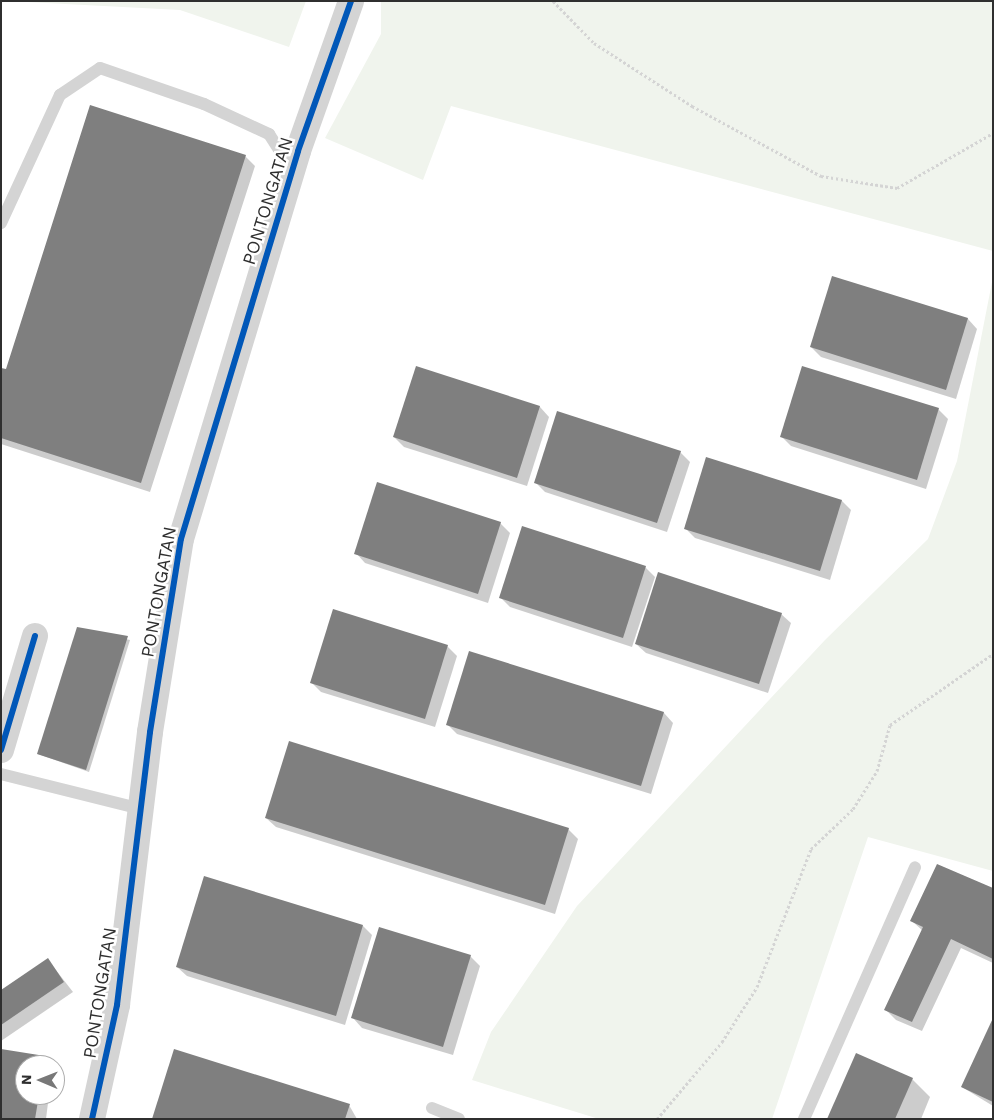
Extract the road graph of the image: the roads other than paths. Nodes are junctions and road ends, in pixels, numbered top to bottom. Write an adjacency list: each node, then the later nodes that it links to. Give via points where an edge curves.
1 (351, 1): 2 (street, PONTONGATAN)
2 (292, 170): 3 (lane, via 269,134 204,104 100,68 60,95); 7 (street, PONTONGATAN, via 181,539)
3 (1, 223)
4 (35, 636): 5 (street)
5 (1, 750)
6 (1, 774): 7 (lane)
7 (141, 809): 10 (street, PONTONGATAN, via 117,1005)
8 (915, 867): 12 (lane)
9 (432, 1108): 11 (lane)
10 (92, 1119)
11 (459, 1119)
12 (804, 1119)

